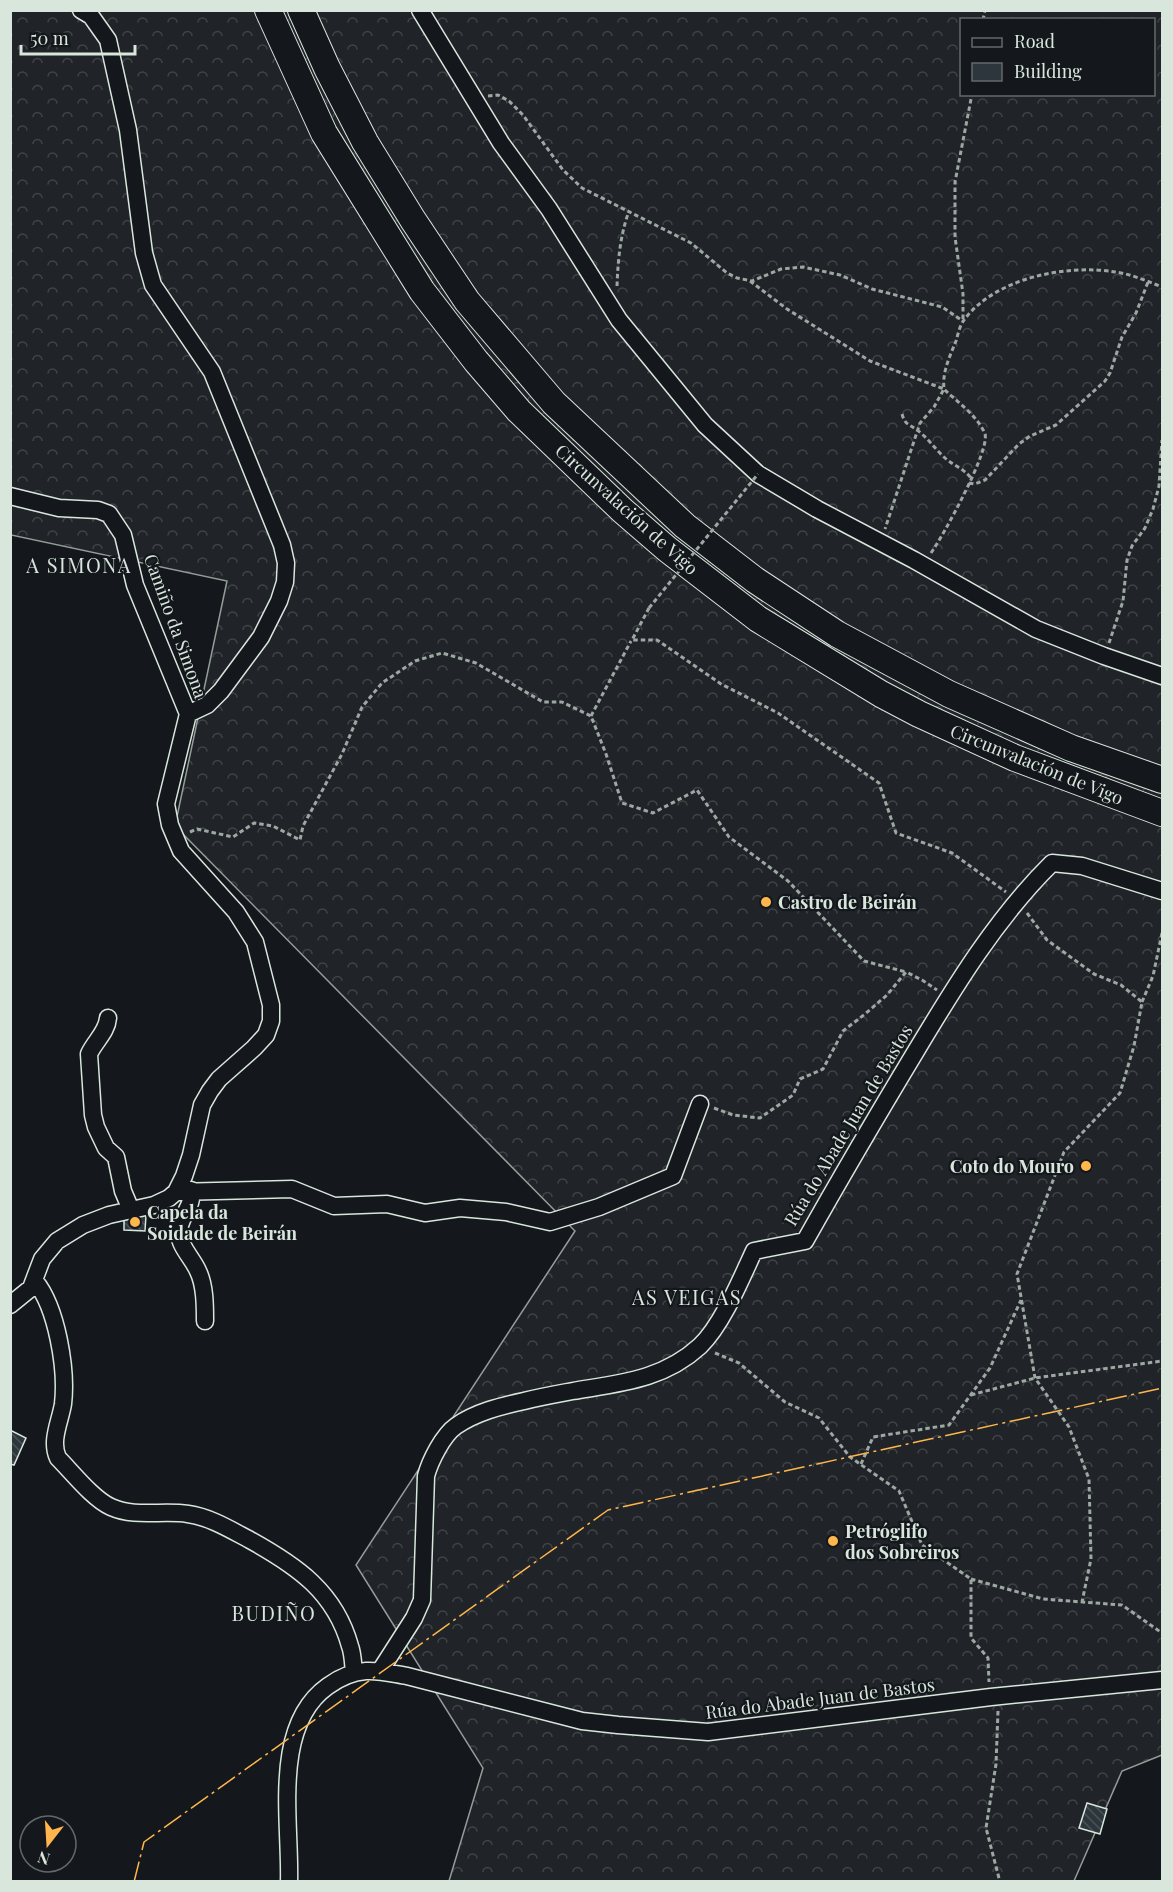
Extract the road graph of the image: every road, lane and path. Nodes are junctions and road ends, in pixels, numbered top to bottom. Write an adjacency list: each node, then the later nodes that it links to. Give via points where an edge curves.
1 (81, 10): 27 (street, via 91,16 111,49 128,130 144,253 153,285 212,372 286,562 279,602 261,637 221,691 207,705)
2 (268, 10): 22 (highway, Circunvalación de Vigo, via 324,133 424,294 519,411 623,511)
3 (301, 10): 29 (highway, Circunvalación de Vigo, via 365,142 467,301 554,403 685,526 755,580 837,634 950,694 1071,748)
4 (440, 10): 5 (street)
5 (425, 18): 7 (street)
6 (972, 96): 13 (path, via 955,182)
7 (476, 102): 8 (path, via 498,95 509,101 573,181); 12 (street)
8 (629, 211): 9 (path, via 691,243 727,273); 12 (path, via 622,231 617,293)
9 (748, 280): 13 (path, via 781,269 803,267 942,307); 14 (path, via 870,362)
10 (1148, 282): 11 (path); 13 (path, via 1114,272 1034,275 978,304); 19 (path, via 1105,381 1056,425 1019,444 985,480 975,484)
11 (1162, 287)
12 (611, 308): 18 (street, via 705,425)
13 (963, 321): 14 (path, via 946,365)
14 (944, 389): 16 (path); 19 (path, via 975,419 986,436)
15 (902, 414): 16 (path, via 909,427)
16 (917, 430): 19 (path, via 947,459 963,468); 21 (path)
17 (1162, 440): 25 (path, via 1159,486 1145,528 1132,546 1124,601)
18 (758, 474): 21 (street); 22 (path, bridge)
19 (970, 481): 23 (path, via 938,544)
20 (10, 496): 27 (street, Camiño da Simona, via 59,508 109,514 123,535 135,585)
21 (880, 543): 23 (street)
22 (686, 563): 24 (path, bridge, via 649,608); 30 (highway, Circunvalación de Vigo, via 798,645 919,714 1015,758)
23 (922, 565): 25 (street, via 1035,629)
24 (632, 640): 28 (path); 33 (path, via 657,640 721,684 778,713 879,783 896,833 952,854)
25 (1104, 656): 26 (street)
26 (1162, 676)
27 (188, 714): 31 (street, Camiño da Simona, via 166,804)
28 (591, 716): 31 (path, via 562,702 543,702 476,663 441,652 415,661 382,682 362,707 303,826 300,840 273,826 254,823 232,837 197,829); 35 (path, via 622,803 652,813 697,790 729,837 788,881 864,961)
29 (1162, 780)
30 (1162, 813)
31 (176, 840): 40 (street, Camiño da Simona, via 193,866 236,912 255,942 272,1021 266,1035 219,1079 202,1105)
32 (1162, 891): 33 (street, Rúa do Abade Juan de Bastos, via 1082,866 1052,863)
33 (1018, 900): 36 (street, Rúa do Abade Juan de Bastos); 37 (path, via 1047,940)
34 (1162, 933): 37 (path, via 1153,976)
35 (906, 972): 36 (path); 39 (path, via 888,995 843,1030 824,1069 800,1079 793,1095 760,1118)
36 (948, 998): 46 (street, Rúa do Abade Juan de Bastos, via 805,1241 754,1251 737,1288)
37 (1142, 1002): 43 (path, via 1120,1093 1065,1152 1017,1274)
38 (108, 1018): 41 (street, via 107,1027 89,1054 93,1114 106,1148 116,1157)
39 (700, 1104): 40 (street, via 673,1176 599,1207 550,1221 460,1208 425,1214 387,1204 334,1206 292,1189)
40 (183, 1191): 41 (street); 45 (street, via 192,1199 180,1223 180,1239 199,1272)
41 (131, 1210): 42 (street, via 109,1215 57,1241 42,1258)
42 (35, 1281): 44 (street, via 26,1294); 55 (street, via 50,1305 59,1341 63,1403 54,1450 58,1458 111,1507 205,1517 297,1568 327,1598 350,1646)
43 (1022, 1298): 48 (path); 49 (path, via 990,1368)
44 (10, 1305)
45 (205, 1321)
46 (700, 1346): 50 (path, via 739,1363 784,1402 819,1418 850,1457); 54 (street, Rúa do Abade Juan de Bastos, via 671,1366 635,1381 507,1404 478,1413 454,1427 431,1460 426,1476 422,1600)
47 (1162, 1361): 48 (path)
48 (1035, 1378): 49 (path); 52 (path, via 1070,1427 1089,1479 1091,1559)
49 (971, 1395): 50 (path, via 948,1425 873,1437)
50 (861, 1464): 51 (path, via 899,1491 922,1545)
51 (971, 1579): 52 (path, via 1043,1599); 57 (path, via 971,1638 988,1658)
52 (1082, 1602): 53 (path, via 1122,1605)
53 (1162, 1633)
54 (380, 1671): 55 (street, Rúa do Abade Juan de Bastos); 57 (street, Rúa do Abade Juan de Bastos, via 582,1721 708,1732)
55 (354, 1673): 58 (street, Rúa do Abade Juan de Bastos, via 323,1689 301,1719 293,1741 287,1786)
56 (1162, 1680): 57 (street, Rúa do Abade Juan de Bastos)
57 (994, 1697): 59 (path, via 996,1764 986,1828)
58 (290, 1881)
59 (1000, 1881)

